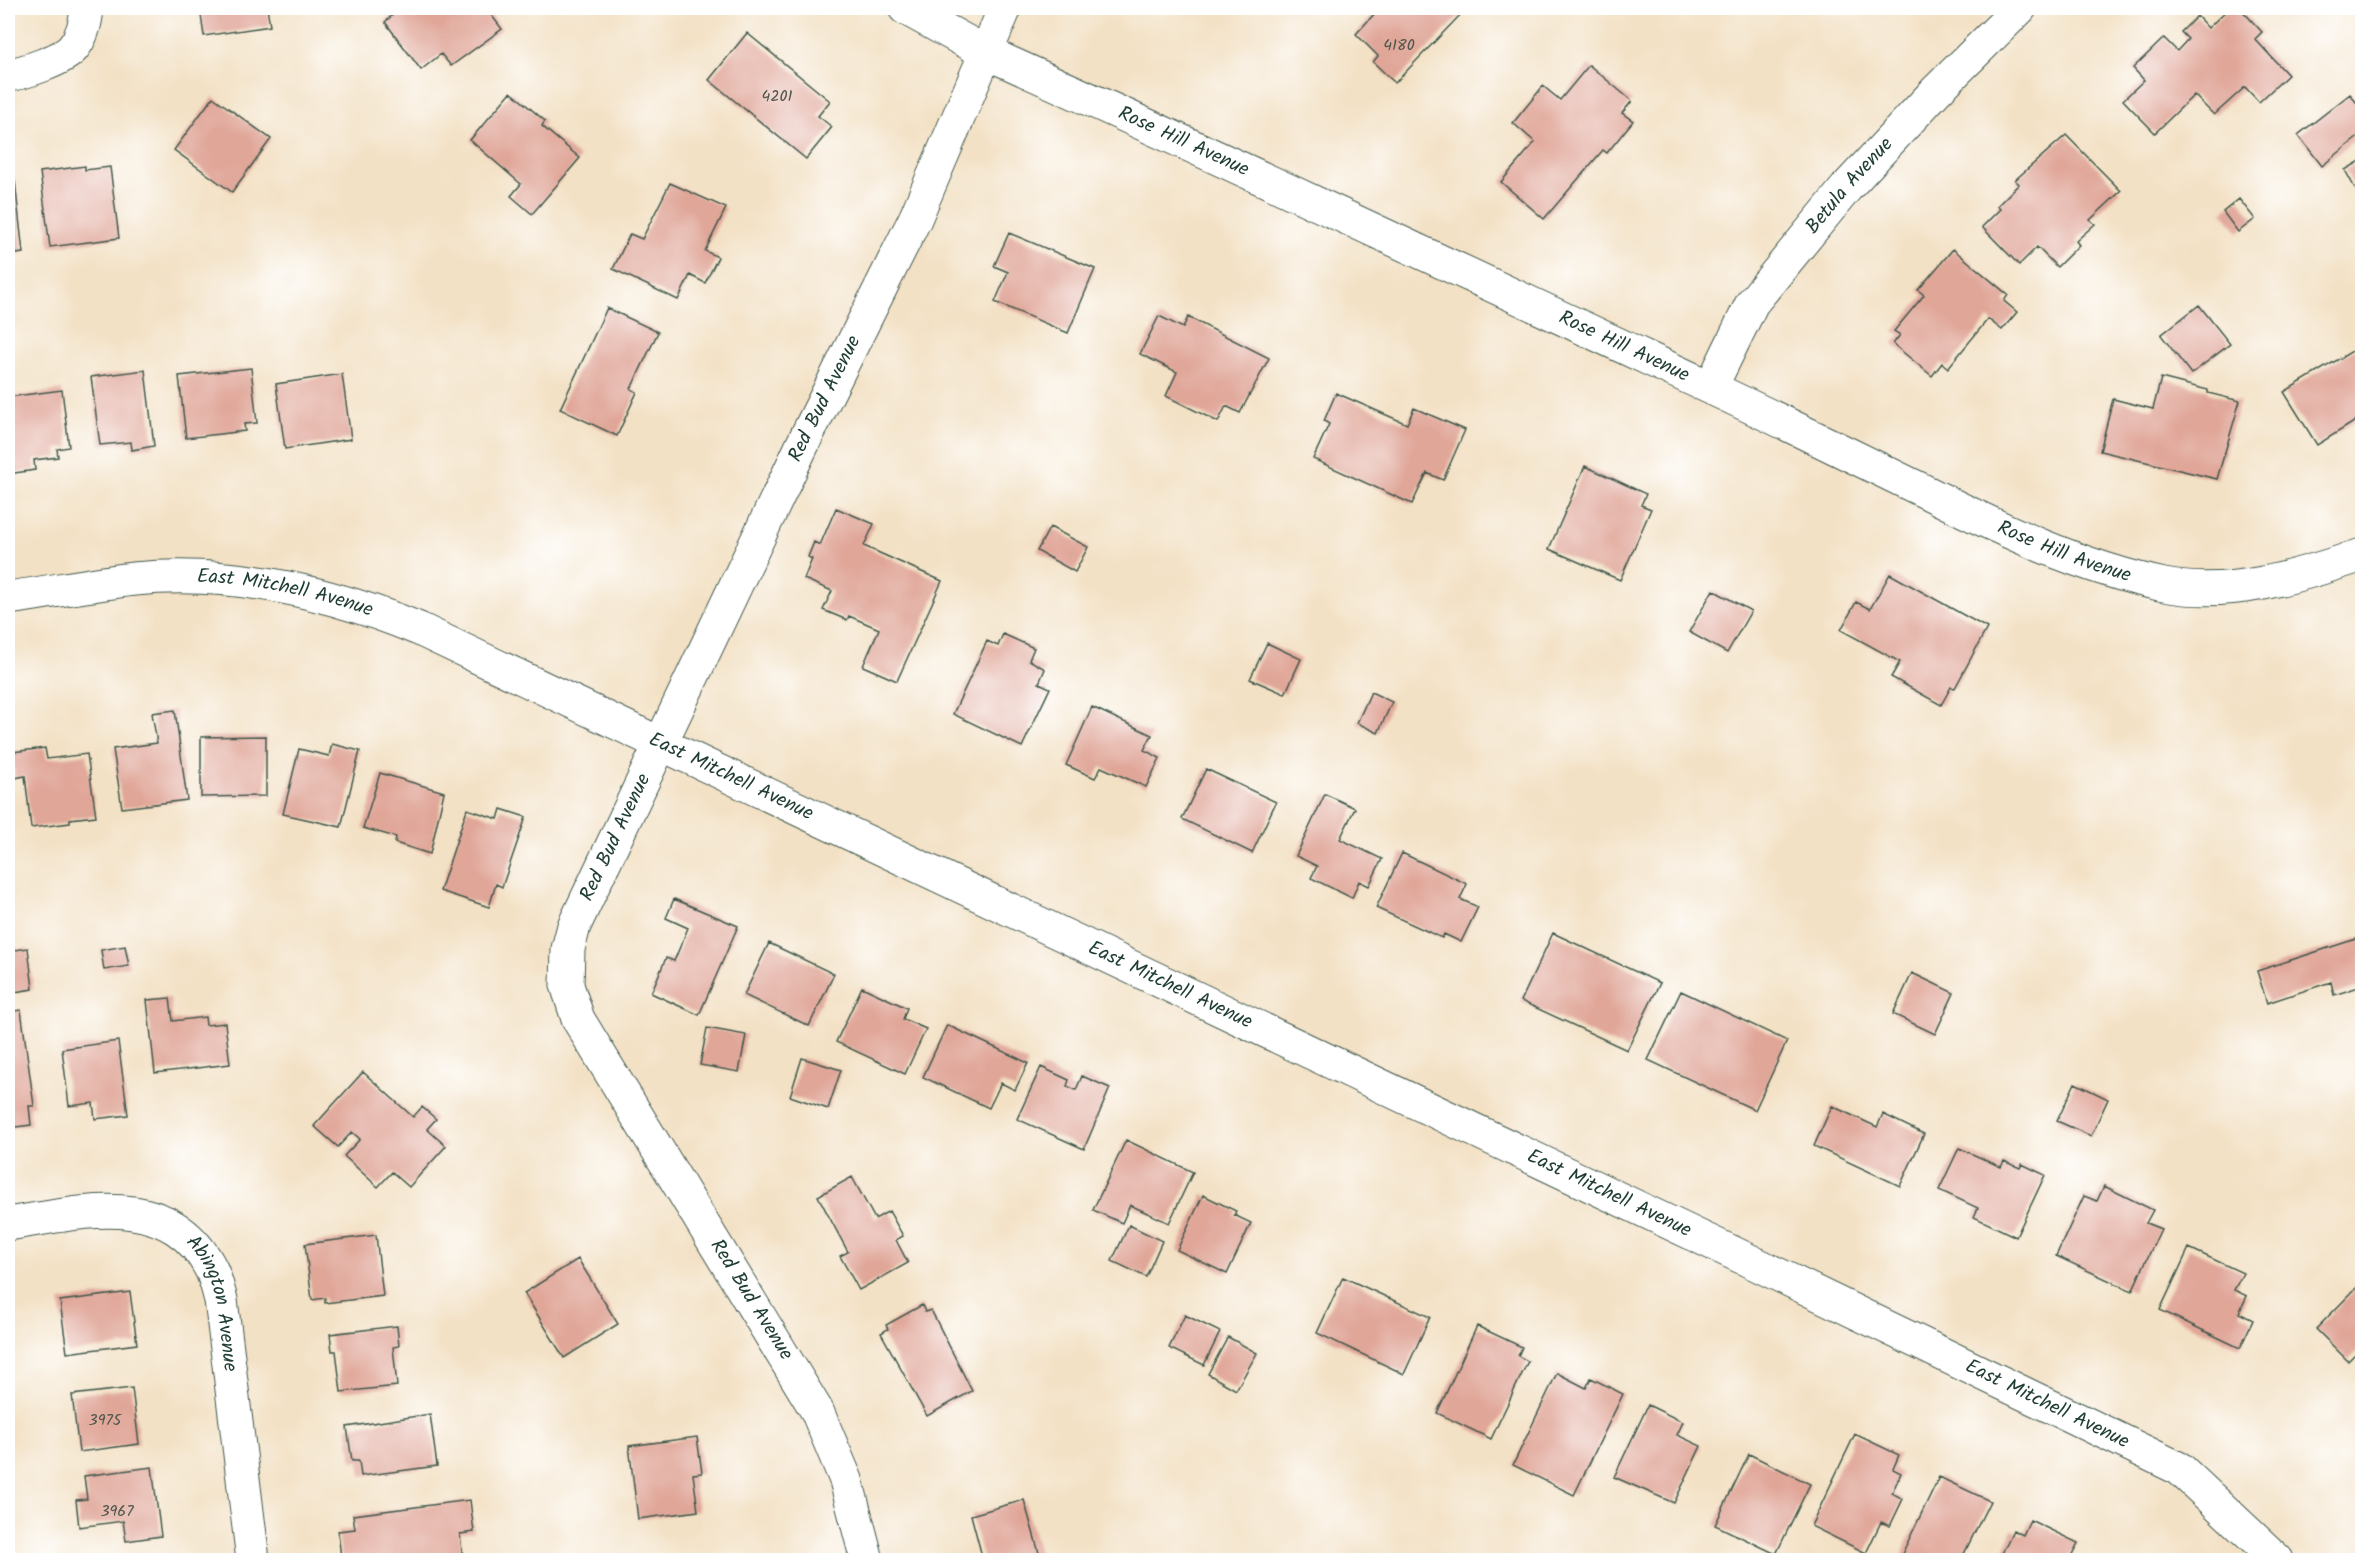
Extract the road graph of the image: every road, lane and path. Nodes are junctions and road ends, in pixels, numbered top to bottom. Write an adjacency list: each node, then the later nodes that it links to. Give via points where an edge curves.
1 (87, 8): 6 (street, via 85,24 73,49 27,73)
2 (905, 8): 5 (street, Rose Hill Avenue)
3 (1005, 8): 5 (street, Red Bud Avenue)
4 (2020, 8): 7 (street, Betula Avenue, via 1879,152 1796,249 1752,303)
5 (985, 52): 7 (street, Rose Hill Avenue); 10 (street, Red Bud Avenue, via 915,219 808,433)
6 (8, 75)
7 (1710, 387): 8 (street, Rose Hill Avenue, via 2064,556 2165,585 2209,589 2252,586)
8 (2362, 555)
9 (8, 598): 10 (street, East Mitchell Avenue, via 136,579 214,578 291,587 365,607 419,629)
10 (661, 744): 13 (street, Red Bud Avenue, via 574,926 568,949 567,985 578,1019 817,1411 846,1480); 14 (street, East Mitchell Avenue, via 2180,1469)
11 (8, 1224): 12 (street, Abington Avenue, via 107,1210 139,1212 168,1224 193,1244 211,1270 221,1300)
12 (253, 1560)
13 (867, 1560)
14 (2277, 1560)

